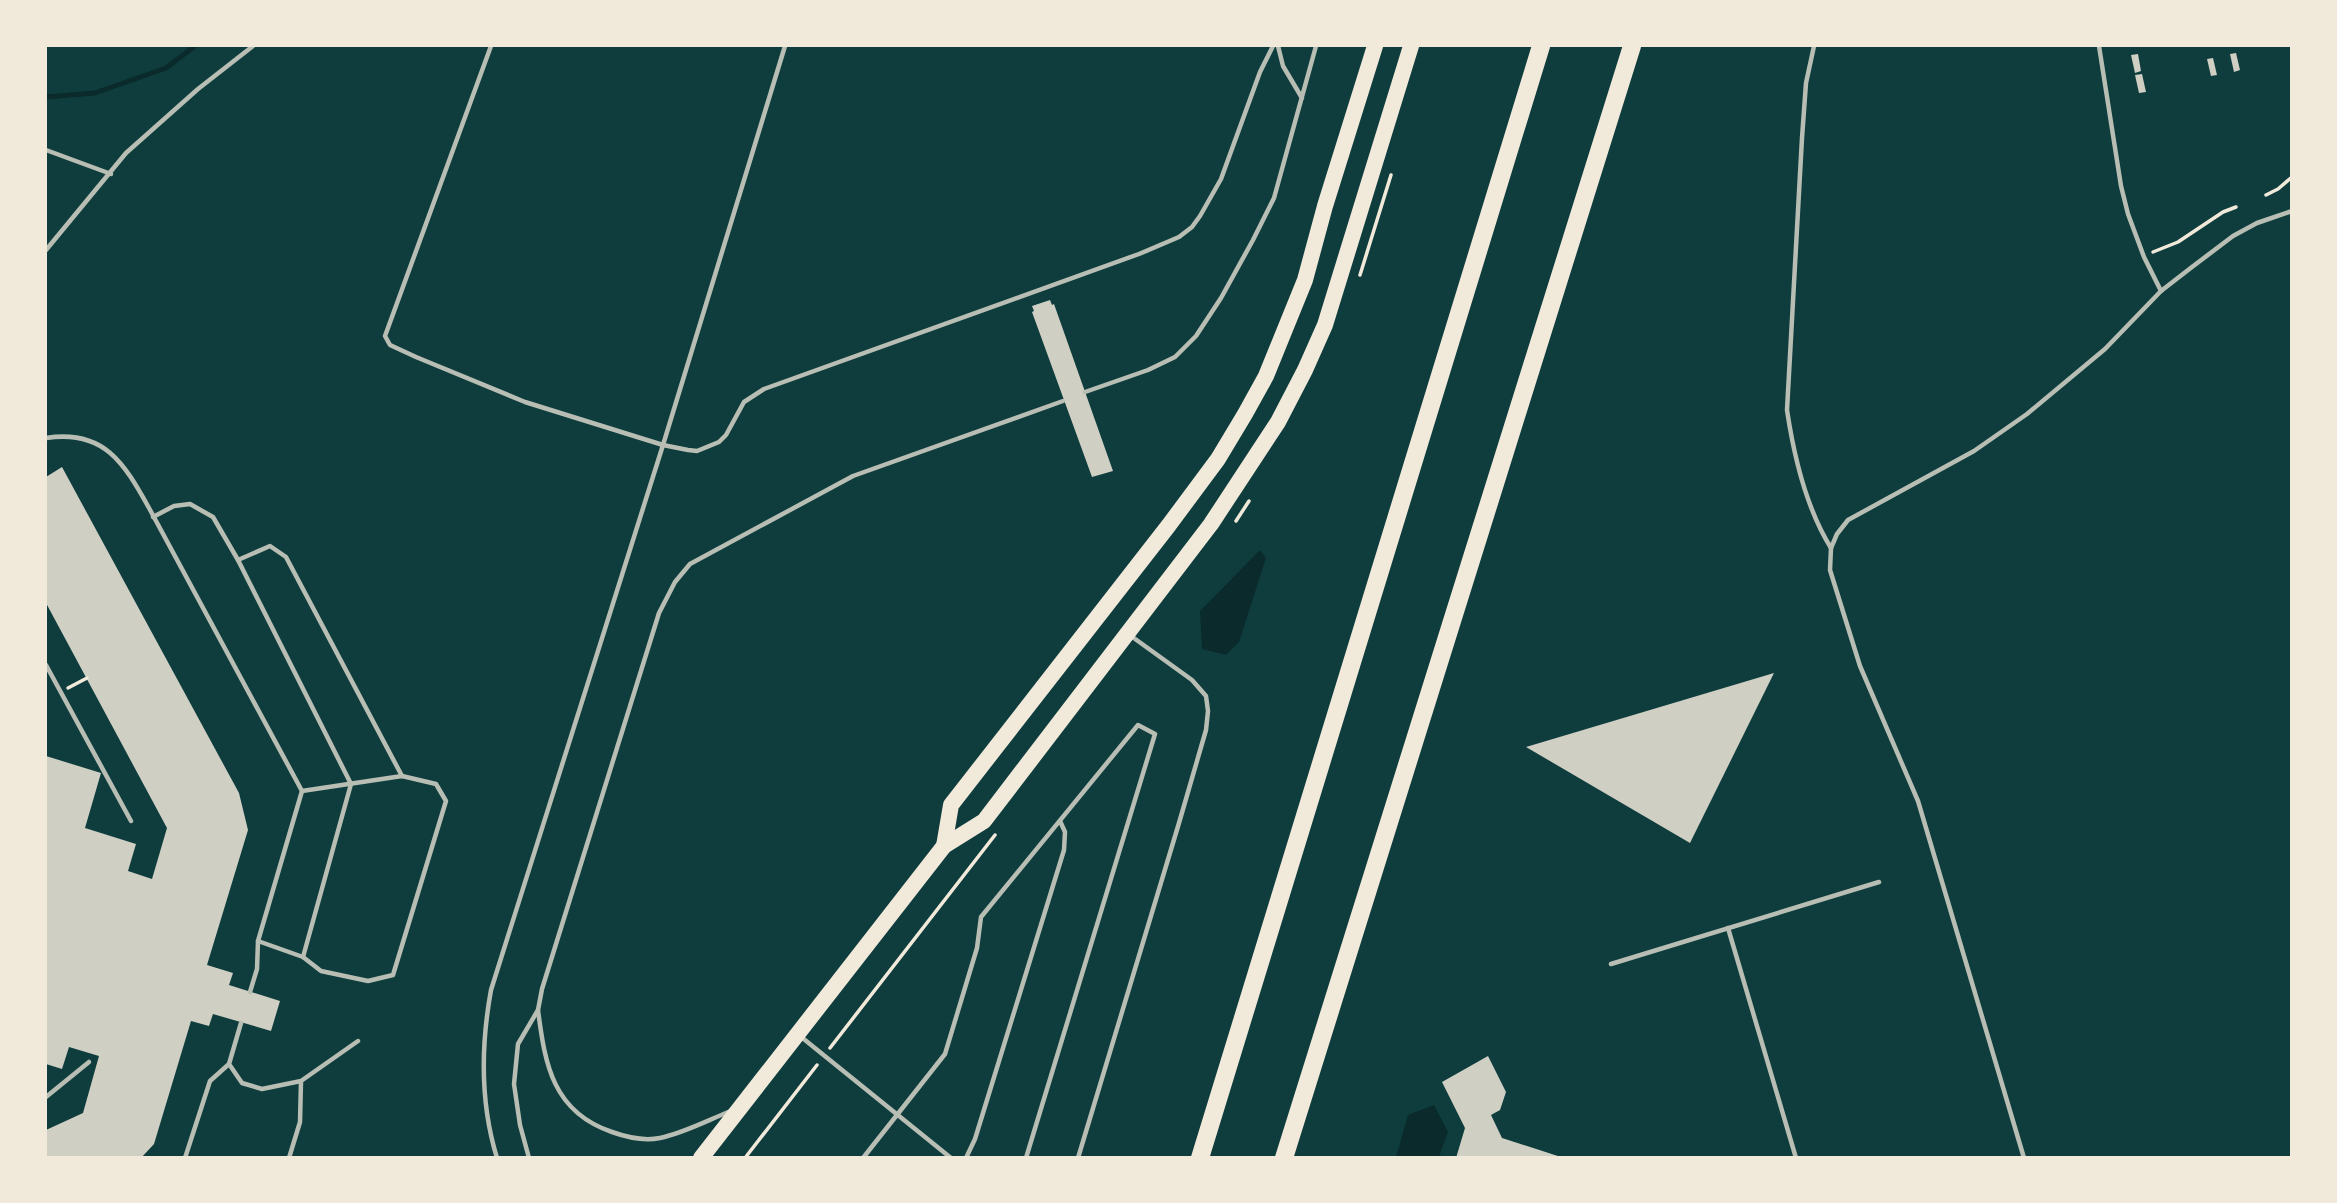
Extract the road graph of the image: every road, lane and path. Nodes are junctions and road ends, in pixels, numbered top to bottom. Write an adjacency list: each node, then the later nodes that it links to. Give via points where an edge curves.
1 (253, 46): 14 (lane, via 126,153)
2 (491, 46): 25 (lane, via 385,336 390,345 525,402)
3 (785, 46): 25 (lane)
4 (1275, 46): 12 (lane); 25 (lane, via 1221,179 1192,228 1179,237 764,389 744,402 726,435 709,448 697,451)
5 (1316, 46): 12 (lane)
6 (1375, 46): 38 (main road, via 1305,280 1256,395 1218,459 1169,525 951,805)
7 (1411, 46): 29 (main road, via 1338,286 1305,370 1278,422 1211,524)
8 (1541, 46): 67 (highway)
9 (1632, 46): 68 (highway)
10 (1814, 46): 27 (lane, via 1806,83 1787,410 1800,474)
11 (2099, 46): 21 (lane, via 2128,214)
12 (1303, 99): 22 (lane, via 1274,198 1221,299 1196,336 1175,357)
13 (46, 150): 14 (lane)
14 (111, 174): 19 (lane)
15 (2291, 177): 16 (path)
16 (2266, 195)
17 (2236, 207): 20 (path, via 2179,242)
18 (2291, 211): 21 (lane, via 2232,236)
19 (46, 250)
20 (2153, 252)
21 (2161, 291): 27 (lane, via 2105,349 2027,414 1974,451 1847,520)
22 (1085, 392)
23 (1063, 401): 45 (lane, via 853,476 690,564 659,613)
24 (46, 438): 26 (lane, via 99,444 122,463)
25 (663, 445): 58 (lane, via 491,990 484,1073 486,1112)
26 (153, 517): 28 (lane, via 190,504 213,517); 35 (lane)
27 (1831, 548): 70 (lane, via 1830,570 1860,666 1918,802)
28 (238, 560): 33 (lane, via 270,546 286,557); 34 (lane)
29 (1128, 634): 38 (main road, via 984,821); 66 (lane, via 1192,680 1206,696 1208,711 1179,823)
30 (46, 665): 32 (lane)
31 (87, 678): 32 (path)
32 (60, 692): 36 (lane)
33 (402, 776): 34 (lane); 42 (lane, via 436,784 446,801 393,975 368,981 321,971)
34 (351, 784): 35 (lane); 42 (lane)
35 (302, 791): 41 (lane)
36 (131, 821)
37 (1060, 821): 55 (lane, via 981,917 977,948 945,1054); 64 (lane, via 1064,850); 65 (lane, via 1138,725 1155,734)
38 (944, 846): 47 (main road)
39 (1878, 882): 40 (lane)
40 (1728, 928): 43 (lane); 69 (lane)
41 (258, 941): 42 (lane); 44 (lane)
42 (303, 957)
43 (1611, 964)
44 (250, 992)
45 (538, 1010): 54 (lane, via 544,1055 554,1082 570,1108 595,1126 626,1137 658,1139); 59 (lane, via 518,1044 514,1084)
46 (241, 1023): 50 (lane)
47 (797, 1034): 54 (main road); 55 (lane)
48 (358, 1041): 51 (lane)
49 (89, 1062): 53 (lane)
50 (229, 1065): 51 (lane, via 242,1083 262,1089); 56 (lane, via 210,1081)
51 (301, 1081): 57 (lane, via 300,1122)
52 (804, 1082): 61 (path)
53 (46, 1097)
54 (738, 1109): 60 (main road)
55 (897, 1114): 62 (lane); 63 (lane)
56 (185, 1157)
57 (289, 1157)
58 (497, 1157)
59 (529, 1157)
60 (701, 1157)
61 (745, 1157)
62 (863, 1157)
63 (951, 1157)
64 (966, 1157)
65 (1026, 1157)
66 (1078, 1157)
67 (1200, 1157)
68 (1284, 1157)
69 (1796, 1157)
70 (2024, 1157)

